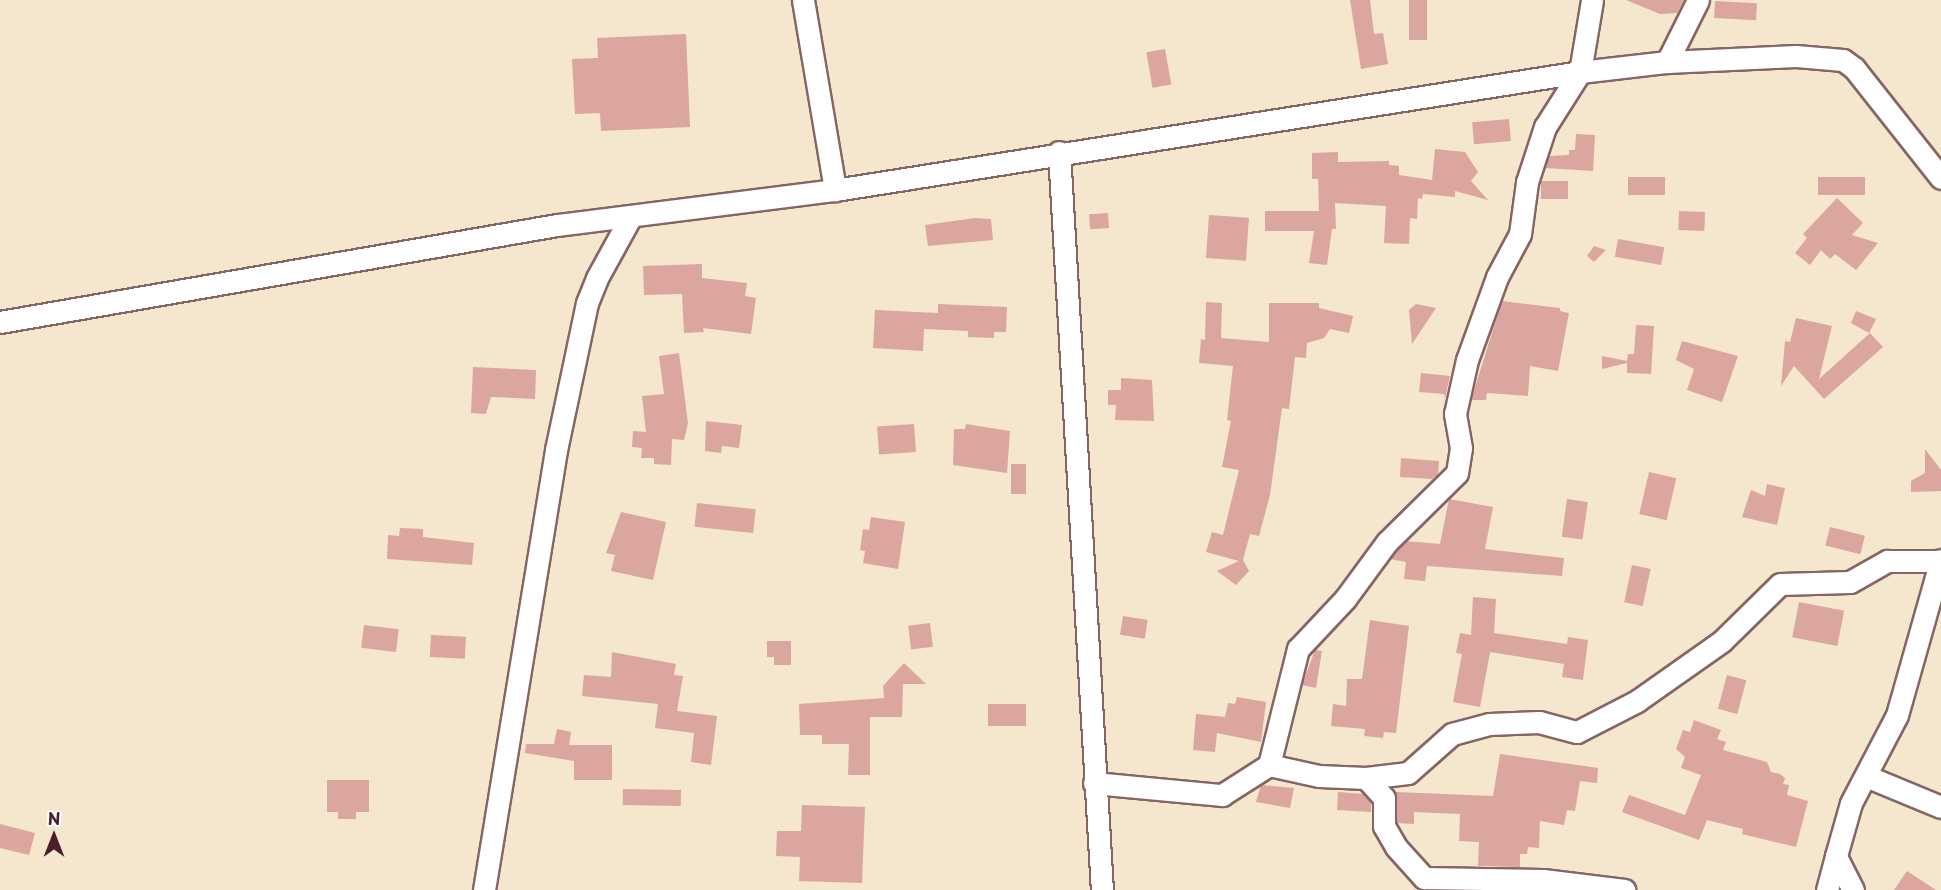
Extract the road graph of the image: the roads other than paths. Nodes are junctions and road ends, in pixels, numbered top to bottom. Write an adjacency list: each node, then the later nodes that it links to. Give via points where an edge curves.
1 (803, 0): 8 (street)
2 (1592, 0): 5 (street)
3 (1698, 0): 4 (street)
4 (1667, 62): 5 (street); 7 (street, via 1796,56 1843,60 1854,68)
5 (1580, 72): 6 (street); 12 (street, via 1545,127 1527,182 1520,234 1497,277 1467,360 1455,414 1461,448 1457,473 1387,542 1345,599 1298,649)
6 (1059, 152): 8 (street); 15 (street)
7 (1941, 178)
8 (835, 190): 9 (street)
9 (630, 218): 10 (street, via 557,225); 18 (street, via 587,303 556,450)
10 (0, 322)
11 (1941, 561): 13 (street, via 1897,715); 14 (street, via 1887,561 1850,582 1812,580 1780,584 1722,641 1637,701 1576,732 1539,722 1489,724 1452,734 1408,773)
12 (1269, 765): 14 (street, via 1319,776); 15 (street, via 1222,795)
13 (1866, 776): 16 (street); 17 (street, via 1851,803)
14 (1366, 778): 20 (street, via 1384,798 1384,826 1396,847 1424,878 1543,880)
15 (1094, 783): 19 (street)
16 (1941, 807)
17 (1836, 856): 21 (street); 22 (street)
18 (484, 890)
19 (1102, 890)
20 (1624, 890)
21 (1827, 890)
22 (1853, 890)

